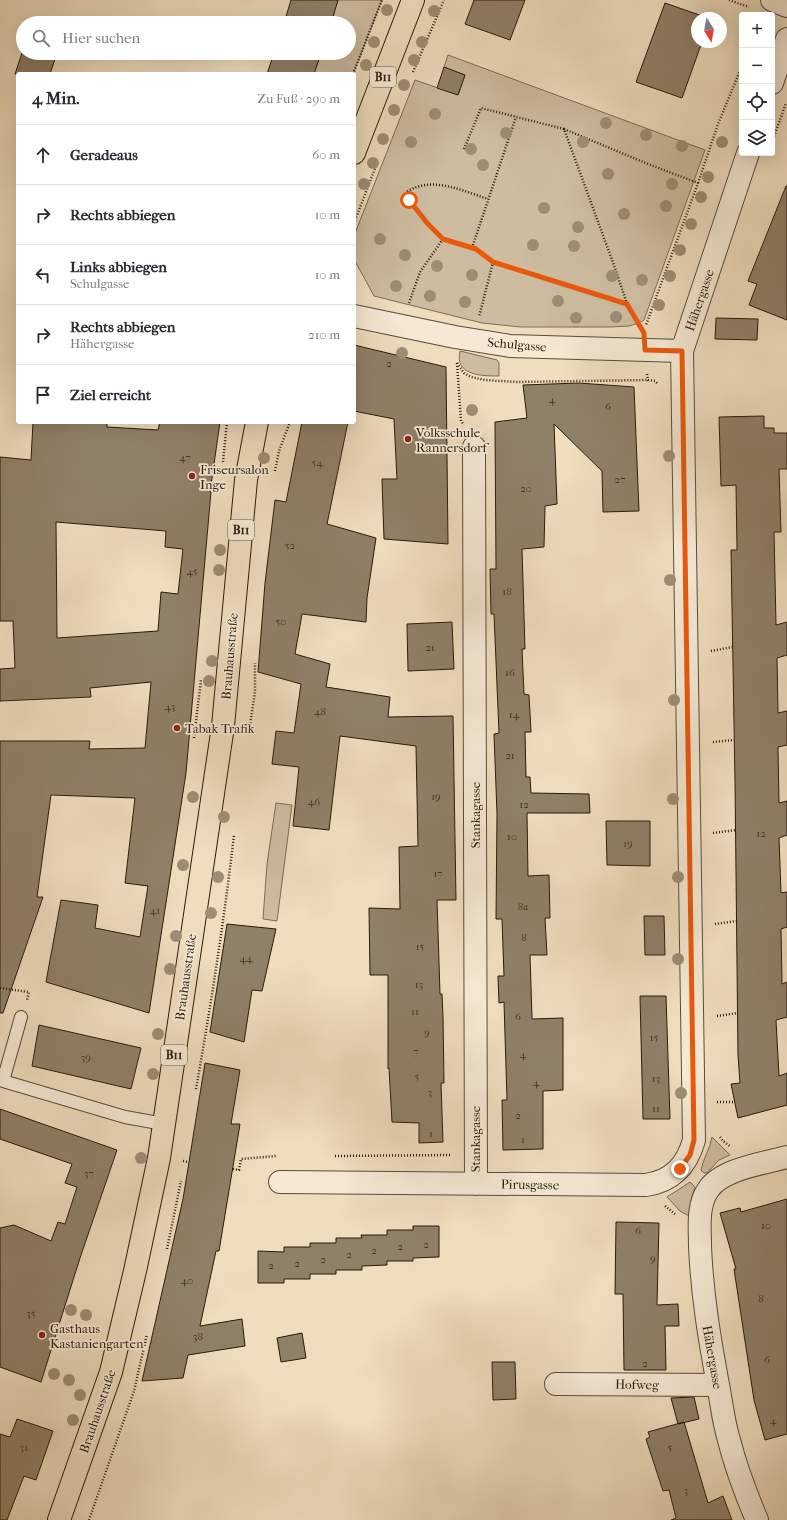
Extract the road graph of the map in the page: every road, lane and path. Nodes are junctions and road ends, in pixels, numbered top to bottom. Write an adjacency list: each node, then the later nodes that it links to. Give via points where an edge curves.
1 (382, 0): 6 (path)
2 (413, 0): 13 (main road, B11)
3 (772, 0): 4 (street)
4 (787, 6)
5 (787, 39): 8 (street)
6 (354, 72)
7 (739, 73): 16 (path)
8 (775, 74)
9 (787, 100): 12 (path)
10 (516, 117): 11 (path); 14 (path, via 481,108); 17 (path)
11 (564, 130): 16 (path); 21 (path)
12 (775, 134)
13 (356, 149)
14 (464, 149)
15 (747, 156): 26 (street, Hähergasse)
16 (698, 183): 25 (path, via 648,319)
17 (488, 199): 18 (path, via 444,185 413,188 408,191 409,200); 19 (path)
18 (443, 239): 19 (path); 22 (path, via 420,272)
19 (472, 248): 20 (path)
20 (493, 262): 21 (path); 24 (path)
21 (627, 304): 25 (path)
22 (407, 310)
23 (356, 316): 25 (street, Schulgasse, via 510,346)
24 (478, 322)
25 (645, 341): 26 (street, Schulgasse); 28 (path, via 648,380 655,381)
26 (682, 351): 58 (street, Hähergasse, via 694,1140 690,1155)
27 (457, 362): 31 (path, via 461,421)
28 (661, 387)
29 (227, 424): 32 (path)
30 (257, 424): 48 (main road, Brauhausstraße / B11, via 246,480 223,726)
31 (474, 447): 51 (street, Stankagasse)
32 (222, 468)
33 (733, 647): 34 (path)
34 (705, 652)
35 (201, 674): 38 (path)
36 (734, 740): 37 (path)
37 (706, 742)
38 (194, 743)
39 (736, 830): 40 (path)
40 (708, 834)
41 (737, 921): 42 (path)
42 (710, 924)
43 (738, 1012): 45 (path)
44 (22, 1017): 48 (lane, via 3,1081 125,1117)
45 (712, 1017)
46 (714, 1102): 47 (path)
47 (734, 1102)
48 (164, 1124): 65 (main road, Brauhausstraße / B11, via 159,1158 111,1372)
49 (719, 1136): 50 (path)
50 (735, 1148)
51 (476, 1155): 53 (path); 60 (street, Stankagasse)
52 (284, 1156): 57 (path, via 241,1159 239,1170)
53 (332, 1156)
54 (787, 1157): 64 (street, Hähergasse, via 733,1172 716,1180 707,1190 701,1208 701,1273 707,1327)
55 (184, 1161): 56 (path)
56 (189, 1162)
57 (233, 1169)
58 (680, 1169): 60 (street, Pirusgasse, via 664,1180 646,1185)
59 (280, 1182): 60 (street, Pirusgasse)
60 (476, 1184)
61 (661, 1202): 62 (path)
62 (680, 1218)
63 (556, 1384): 64 (street, Hofweg)
64 (718, 1385): 66 (street, Hähergasse, via 728,1440)
65 (59, 1520)
66 (757, 1520)

